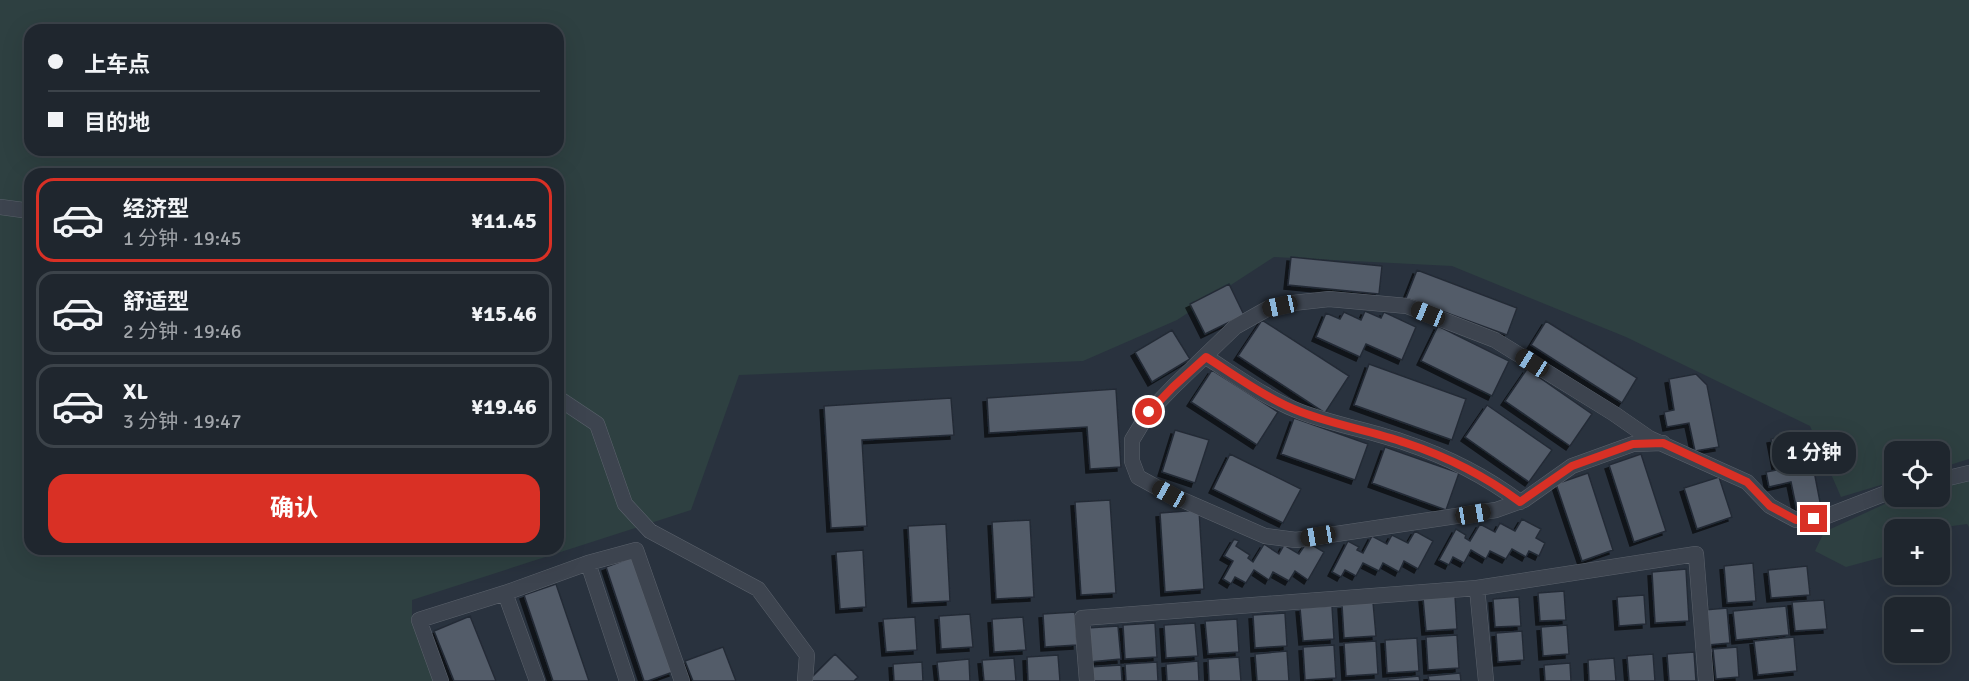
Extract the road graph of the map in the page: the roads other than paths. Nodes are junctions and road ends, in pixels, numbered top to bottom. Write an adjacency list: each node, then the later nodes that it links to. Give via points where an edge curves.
1 (0, 207): 2 (street)
2 (24, 210)
3 (1206, 357): 5 (street, via 1235,327 1267,309 1329,300 1407,306 1495,340 1649,438); 9 (street, via 1299,411 1406,442 1462,465); 9 (street, via 1149,412 1132,440 1132,461 1138,477 1169,494 1265,536 1296,540 1450,518)
4 (564, 402): 17 (street, via 597,423 625,504 650,531 759,589 807,655)
5 (1663, 443): 8 (street, via 1747,482 1770,506 1796,520 1827,516); 9 (street, via 1633,444 1572,466)
6 (1969, 473): 7 (street)
7 (1950, 478)
8 (1884, 494)
9 (1520, 502)
10 (588, 563): 12 (street); 15 (street); 16 (street, via 636,549)
11 (1477, 588): 18 (street, via 1082,618); 19 (street); 20 (street, via 1696,554)
12 (505, 593): 13 (street, via 419,620); 14 (street)
13 (441, 681)
14 (537, 681)
15 (627, 681)
16 (682, 681)
17 (805, 681)
18 (1087, 681)
19 (1486, 681)
20 (1706, 681)

